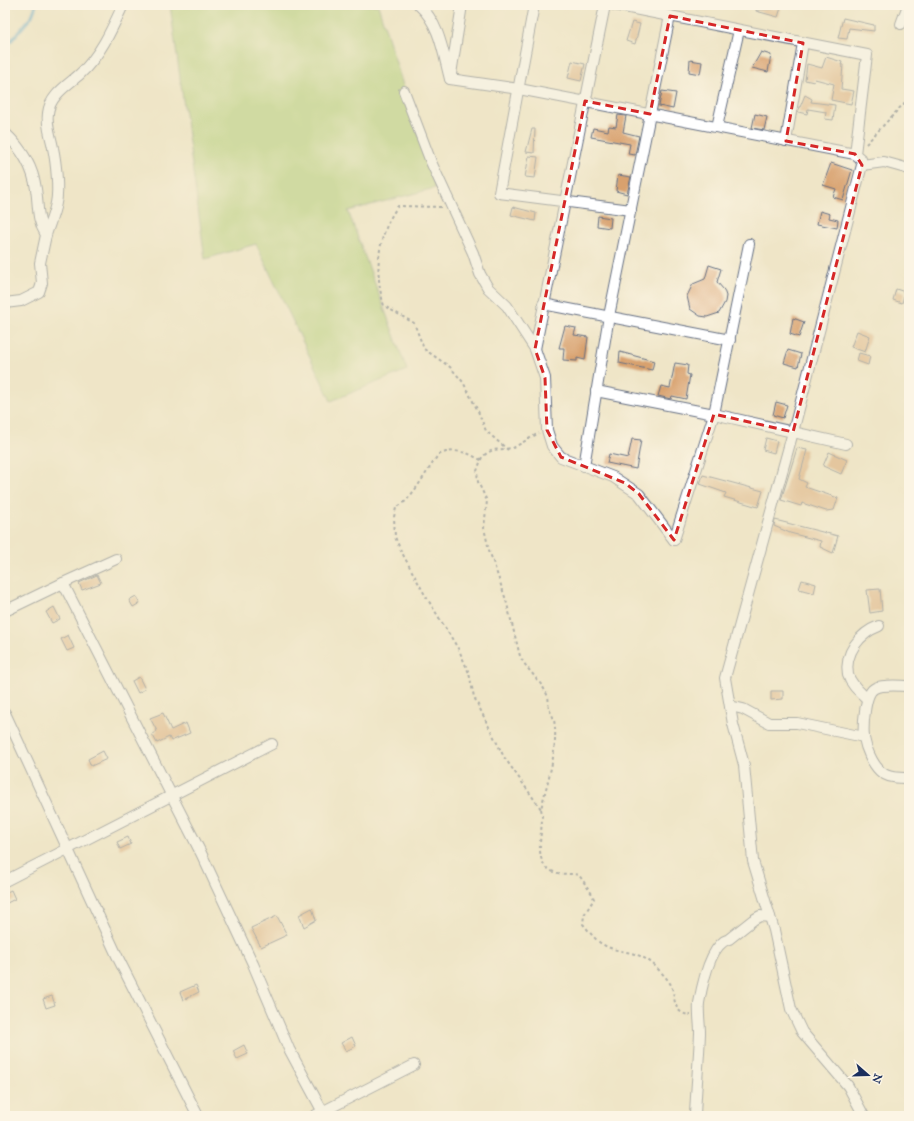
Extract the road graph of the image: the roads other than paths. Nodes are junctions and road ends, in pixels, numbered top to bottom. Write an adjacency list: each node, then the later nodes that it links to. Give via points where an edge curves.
1 (123, 5): 25 (street, via 95,57 66,85 48,112 56,202)
2 (419, 5): 12 (street, via 437,29)
3 (462, 5): 12 (street)
4 (534, 5): 13 (street)
5 (605, 5): 15 (street)
6 (614, 5): 8 (street)
7 (908, 5): 9 (street)
8 (670, 16): 10 (street); 16 (street)
9 (901, 24)
10 (739, 30): 11 (street); 17 (street)
11 (803, 43): 19 (street); 20 (street, via 867,55)
12 (450, 79): 13 (street)
13 (519, 89): 15 (street); 23 (street, via 499,193)
14 (404, 91): 31 (street, via 431,162 473,253 480,274 488,288 507,306)
15 (585, 102): 16 (street); 23 (street)
16 (650, 114): 17 (street); 24 (street)
17 (717, 127): 19 (street)
18 (5, 133): 25 (street, via 23,152 30,168 36,188 37,214)
19 (786, 141): 20 (street)
20 (855, 154): 21 (street, via 861,159)
21 (862, 165): 22 (street, via 884,162); 34 (street)
22 (909, 169)
23 (564, 201): 24 (street); 28 (street)
24 (631, 210): 29 (street)
25 (46, 235): 27 (street, via 40,263 42,283 39,292 21,301)
26 (749, 244): 30 (street)
27 (5, 302)
28 (543, 304): 29 (street); 31 (street)
29 (609, 316): 30 (street); 32 (street)
30 (730, 340): 33 (street)
31 (535, 348): 36 (street, via 545,378 547,430 552,446 561,457)
32 (596, 391): 33 (street); 36 (street)
33 (714, 414): 34 (street); 36 (street, via 674,540 639,494 613,477)
34 (793, 432): 35 (street); 43 (street, via 725,678)
35 (846, 444)
36 (584, 466)
37 (116, 559): 38 (street)
38 (63, 583): 39 (street); 48 (street)
39 (5, 611)
40 (879, 626): 42 (street, via 871,628 857,640 849,656 848,674 855,687)
41 (909, 686): 42 (street, via 874,688)
42 (867, 699): 45 (street)
43 (730, 706): 45 (street, via 743,709 770,722 797,723); 51 (street, via 744,766 753,861)
44 (5, 712): 49 (street)
45 (864, 737): 47 (street, via 873,762 880,772 890,777)
46 (272, 744): 48 (street)
47 (909, 778)
48 (172, 795): 49 (street); 53 (street, via 202,853)
49 (68, 849): 50 (street); 54 (street, via 119,960)
50 (5, 881)
51 (770, 917): 55 (street, via 760,916 724,940 715,950 709,964 699,1016); 56 (street, via 791,1010 802,1032 848,1086)
52 (414, 1065): 53 (street)
53 (320, 1115)
54 (198, 1116)
55 (695, 1116)
56 (864, 1116)

